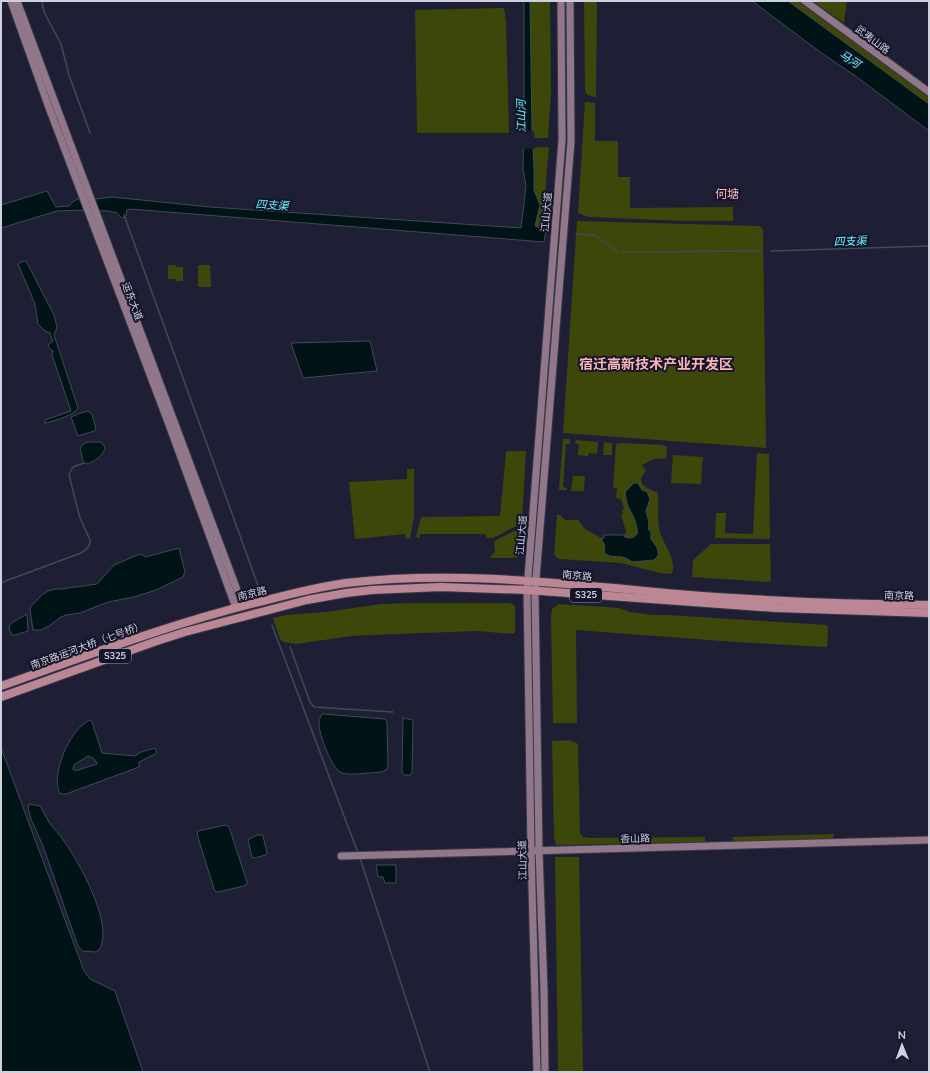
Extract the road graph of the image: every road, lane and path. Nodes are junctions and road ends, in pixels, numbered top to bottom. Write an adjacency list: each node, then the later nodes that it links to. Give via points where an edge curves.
1 (11, 1): 7 (main road, 运东大道, via 48,105)
2 (17, 1): 7 (main road, 运东大道)
3 (561, 1): 8 (main road, 江山大道, via 562,140)
4 (570, 1): 9 (main road, 江山大道, via 571,140)
5 (805, 1): 6 (main road, 武夷山路)
6 (929, 92)
7 (88, 199): 13 (main road, 运东大道)
8 (527, 581): 9 (main road, 南京路 / S325); 10 (main road, 江山大道); 13 (main road, 南京路 / S325, via 442,578 372,581 305,591)
9 (536, 581): 11 (main road, 江山大道); 12 (main road, 南京路 / S325, via 773,600)
10 (527, 590): 11 (main road, 南京路 / S325); 16 (main road, 南京路 / S325, via 441,587 372,590 307,600); 21 (main road, 江山大道)
11 (536, 591): 15 (main road, 南京路 / S325, via 776,608); 20 (main road, 江山大道)
12 (929, 605)
13 (240, 607): 14 (main road, 南京路 / S325)
14 (226, 610): 17 (main road, 南京路运河大桥（七号桥） / S325, via 147,634)
15 (929, 613)
16 (230, 620): 18 (main road, 南京路运河大桥（七号桥） / S325, via 154,642)
17 (1, 686)
18 (1, 697)
19 (929, 840): 20 (main road, 香山路)
20 (539, 850): 21 (main road, 香山路); 24 (main road, 江山大道)
21 (531, 851): 22 (main road, 香山路); 23 (main road, 江山大道)
22 (341, 856)
23 (537, 1072)
24 (545, 1072)

